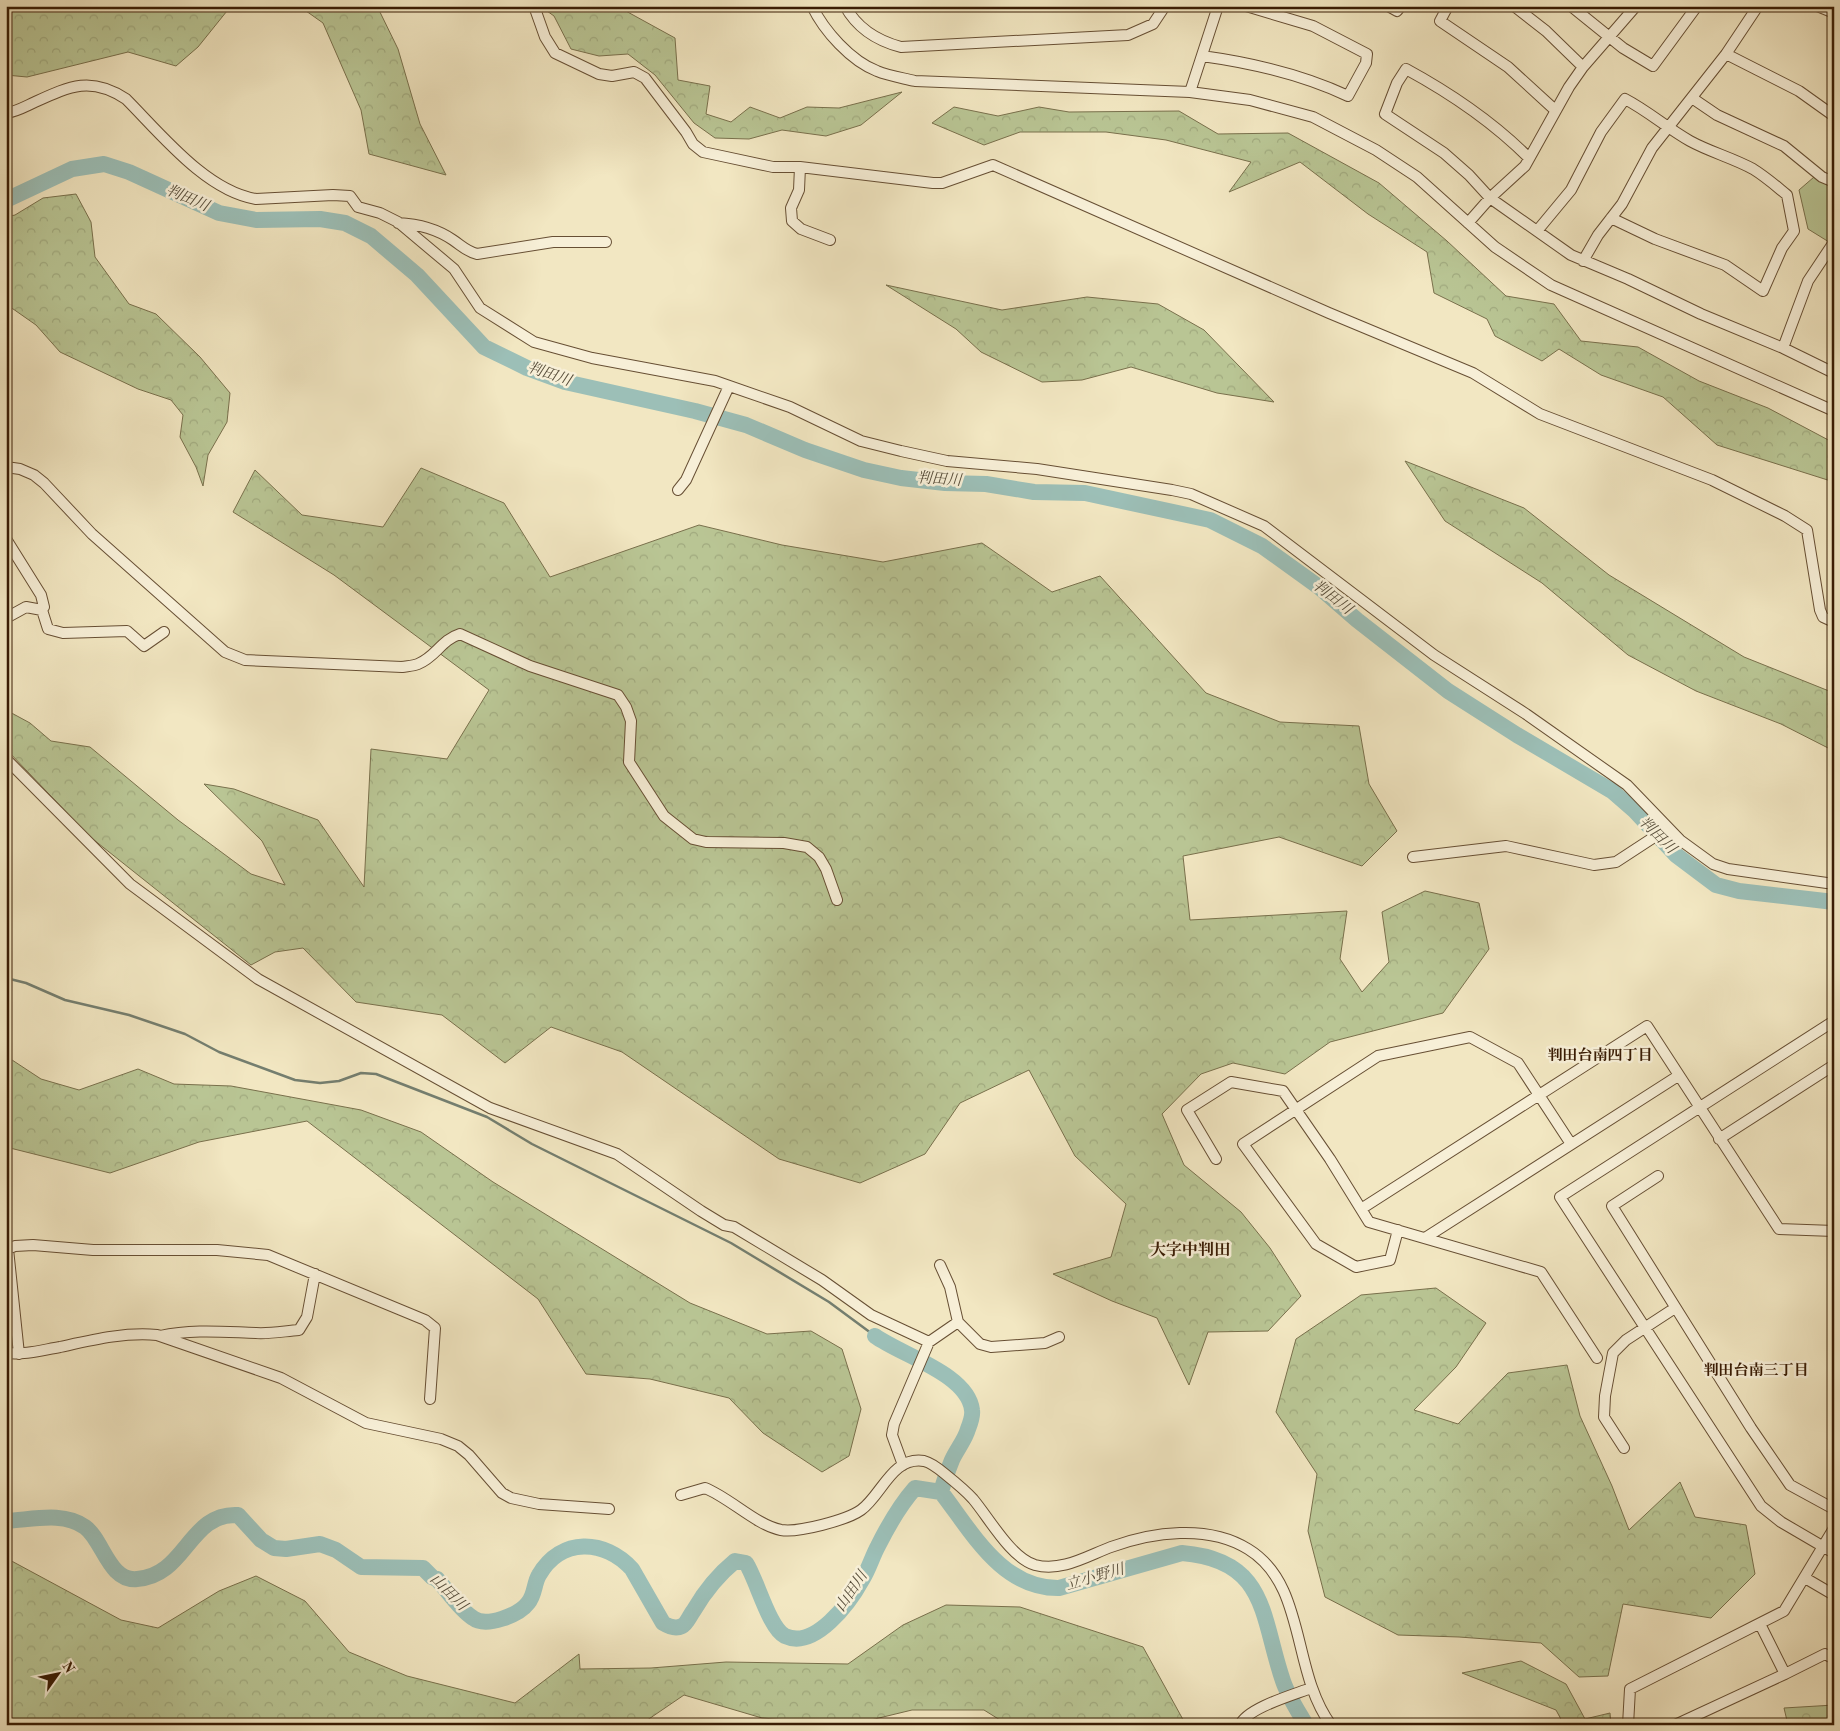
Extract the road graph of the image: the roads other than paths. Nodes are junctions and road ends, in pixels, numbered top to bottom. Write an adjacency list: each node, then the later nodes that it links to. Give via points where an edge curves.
1 (534, 6): 28 (street, via 545,38 555,53 599,74 612,76 634,72 645,78 693,144 703,152 773,167)
2 (812, 6): 21 (street, via 827,33 858,60 876,71 915,81)
3 (845, 6): 4 (street, via 859,26 886,43 901,47 1128,35 1153,24)
4 (1165, 6)
5 (1218, 6): 19 (street)
6 (1246, 6): 19 (street, via 1313,26 1367,54 1348,96 1292,74 1255,64)
7 (1388, 6): 8 (street, via 1397,11)
8 (1401, 6)
9 (1448, 6): 23 (street, via 1440,21 1508,67)
10 (1514, 6): 20 (street)
11 (1571, 6): 17 (street)
12 (1636, 6): 17 (street)
13 (1697, 6): 17 (street, via 1653,66)
14 (1758, 6): 18 (street)
15 (1817, 6): 16 (street)
16 (1834, 13)
17 (1610, 38): 20 (street)
18 (1726, 54): 22 (street); 25 (street, via 1799,91)
19 (1202, 56): 21 (street)
20 (1583, 67): 23 (street)
21 (1190, 92): 33 (street, via 1250,100 1313,117 1376,150 1417,177)
22 (1692, 98): 26 (street); 29 (street, via 1717,115 1784,146 1822,177)
23 (1555, 110): 27 (street)
24 (6, 112): 32 (street, via 13,112 55,93 96,84 126,99 197,169 219,185 256,199 333,194 350,196 358,207)
25 (1834, 116)
26 (1668, 128): 31 (street, via 1652,148); 31 (street, via 1752,168 1787,195 1794,231 1782,248 1763,291 1725,265 1654,239); 34 (street, via 1652,114 1625,99 1601,132 1571,190)
27 (1529, 158): 30 (street, via 1525,166); 30 (street, via 1490,122 1438,86 1406,70 1397,83 1385,114 1444,153)
28 (800, 167): 35 (street, via 798,190 791,208 792,221 802,229); 48 (street, via 942,183 993,165 1473,373 1540,414 1712,480 1786,516 1807,530 1820,610 1823,617)
29 (1834, 182)
30 (1490, 198): 33 (street); 34 (street)
31 (1611, 218): 38 (street)
32 (398, 222): 36 (street, via 438,232 454,240 464,250 477,254 553,242); 41 (street, via 454,269 480,308 534,342 592,358)
33 (1468, 223): 42 (street, via 1495,247 1551,285)
34 (1537, 231): 38 (street)
35 (830, 240)
36 (606, 242)
37 (1834, 242): 39 (street, via 1808,281)
38 (1583, 261): 39 (street)
39 (1783, 348): 40 (street)
40 (1834, 373)
41 (729, 386): 44 (street, via 686,480); 51 (street, via 790,407 861,441 947,460 1037,468 1191,494 1264,526 1434,655 1627,785)
42 (1834, 411)
43 (6, 466): 54 (street, via 27,472 44,483 99,540 233,657 402,667 418,664 448,638 460,634 530,666 618,695 631,721 629,762 664,816 693,839 706,842 784,843 807,847 819,857 826,869)
44 (678, 490)
45 (6, 539): 46 (street, via 41,595)
46 (42, 610): 47 (street, via 26,607); 49 (street, via 48,629 63,633 127,631 144,646)
47 (6, 618)
48 (1834, 622)
49 (164, 632)
50 (6, 760): 76 (street, via 130,884 258,978 490,1108 617,1154 686,1202 822,1280 871,1315)
51 (1666, 830): 52 (street, via 1616,862 1607,864 1585,864 1506,846); 53 (street, via 1713,864 1728,869)
52 (1413, 858)
53 (1834, 884)
54 (837, 900)
55 (1834, 1021): 59 (street)
56 (1834, 1065): 61 (street)
57 (1678, 1076): 58 (street, via 1647,1026); 59 (street); 62 (street)
58 (1540, 1095): 60 (street, via 1518,1063 1470,1037 1378,1056); 62 (street); 65 (street)
59 (1698, 1106): 61 (street); 73 (street, via 1560,1197)
60 (1297, 1110): 63 (street, via 1283,1091 1231,1082 1187,1110); 65 (street); 66 (street, via 1243,1144 1316,1244 1356,1267 1390,1260)
61 (1719, 1138): 67 (street, via 1779,1229)
62 (1571, 1144): 68 (street)
63 (1216, 1159)
64 (1658, 1176): 71 (street, via 1612,1206)
65 (1361, 1209): 66 (street, via 1369,1222)
66 (1398, 1230): 68 (street)
67 (1834, 1231)
68 (1425, 1238): 79 (street, via 1542,1272)
69 (940, 1265): 72 (street, via 950,1287)
70 (315, 1274): 74 (street, via 307,1317 299,1330 258,1333 207,1330); 78 (street, via 282,1260 247,1252 15,1246 8,1249); 80 (street, via 425,1320 435,1328)
71 (1675, 1308): 73 (street); 84 (street, via 1790,1485)
72 (958, 1322): 75 (street, via 980,1344 991,1347 1045,1343); 76 (street)
73 (1645, 1328): 81 (street, via 1626,1340 1610,1364 1604,1417); 87 (street, via 1761,1506)
74 (159, 1336): 78 (street, via 138,1333); 85 (street, via 281,1378 366,1423 441,1439 458,1446 502,1493 511,1498 539,1504)
75 (1059, 1337)
76 (929, 1342): 82 (street, via 894,1424 892,1435)
77 (6, 1353): 78 (street)
78 (19, 1354)
79 (1597, 1358)
80 (430, 1399)
81 (1624, 1448)
82 (904, 1465): 83 (street, via 863,1508 852,1515 792,1531 765,1523 705,1488); 94 (street, via 925,1461 936,1466 972,1498 1005,1540 1034,1565 1052,1567 1072,1563 1112,1547 1159,1534 1183,1532 1246,1547 1277,1576 1294,1619)
83 (680, 1495)
84 (1834, 1508)
85 (609, 1509)
86 (1834, 1528): 87 (street)
87 (1823, 1547): 88 (street); 89 (street)
88 (1834, 1553)
89 (1805, 1578): 90 (street); 91 (street, via 1784,1611)
90 (1834, 1595)
91 (1760, 1624): 93 (street); 97 (street, via 1630,1689)
92 (1834, 1659): 93 (street, via 1825,1654)
93 (1785, 1674): 98 (street)
94 (1311, 1688): 95 (street, via 1258,1710 1242,1720); 96 (street)
95 (1240, 1725)
96 (1331, 1725)
97 (1628, 1725)
98 (1675, 1725)

